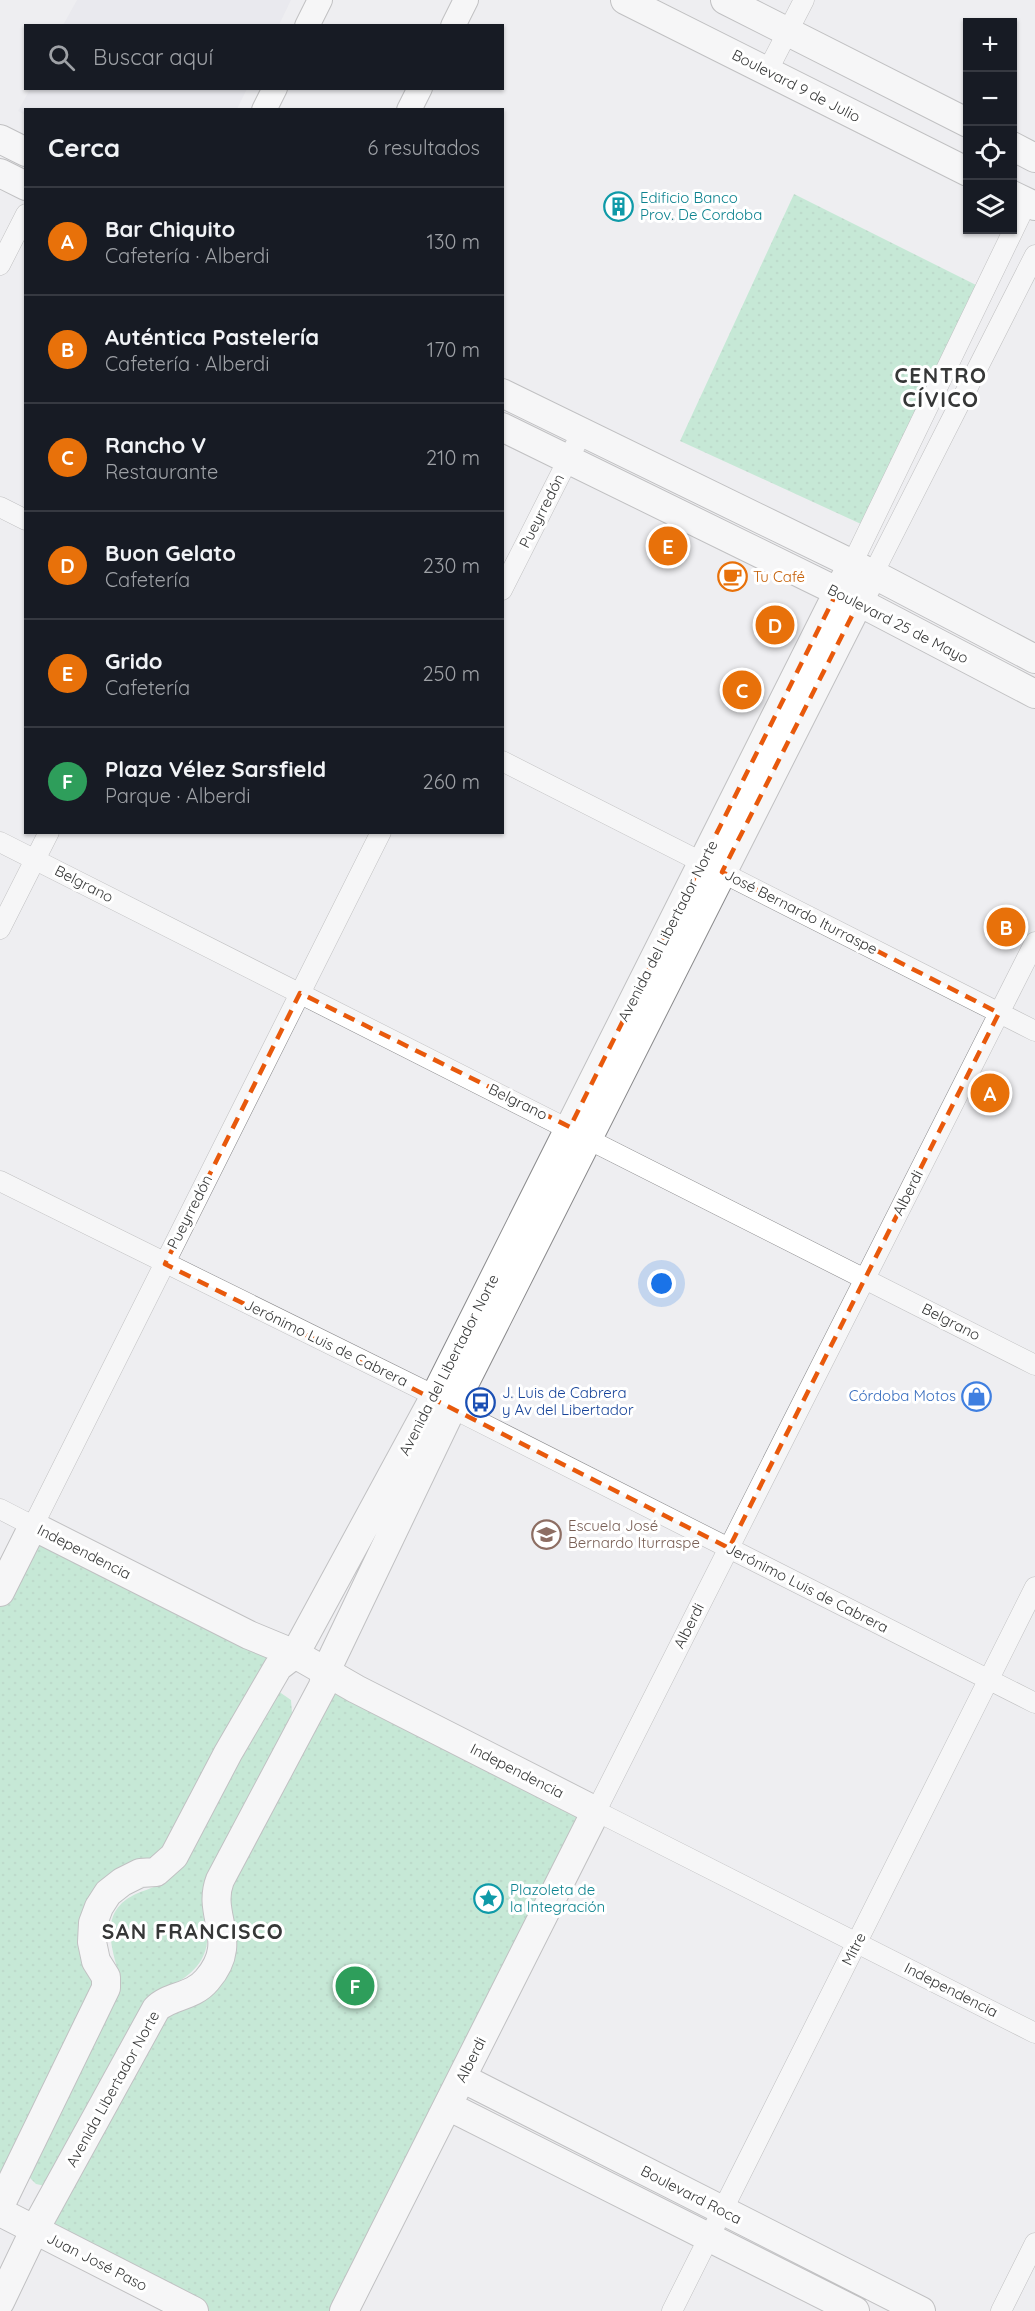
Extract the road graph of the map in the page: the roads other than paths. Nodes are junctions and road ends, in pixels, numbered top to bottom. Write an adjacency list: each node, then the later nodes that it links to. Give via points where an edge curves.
1 (320, 0): 6 (street)
2 (466, 0): 7 (street)
3 (625, 0): 9 (main road, Boulevard 9 de Julio)
4 (725, 0): 8 (main road)
5 (804, 0): 8 (street)
6 (308, 24)
7 (454, 24)
8 (789, 31): 9 (street); 14 (main road)
9 (767, 72): 19 (main road, Boulevard 9 de Julio)
10 (273, 90): 12 (street)
11 (419, 90): 13 (street)
12 (265, 108)
13 (411, 108)
14 (963, 120)
15 (0, 139): 17 (main road)
16 (1017, 149): 18 (main road)
17 (24, 151)
18 (1035, 158)
19 (963, 170)
20 (0, 173): 21 (main road)
21 (24, 185)
22 (1027, 197): 32 (street, Avenida del Libertador Norte)
23 (24, 218): 25 (street)
24 (1035, 255): 32 (street, Avenida del Libertador Norte)
25 (0, 265)
26 (504, 394): 28 (main road, Boulevard 25 de Mayo)
27 (504, 428): 29 (main road, Boulevard 25 de Mayo)
28 (582, 432): 29 (street, Pueyrredón); 32 (main road, Boulevard 25 de Mayo)
29 (568, 460): 33 (street, Pueyrredón); 34 (main road, Boulevard 25 de Mayo)
30 (0, 507): 31 (street)
31 (24, 519)
32 (862, 569): 34 (main road, Avenida del Libertador Norte); 35 (main road, Boulevard 25 de Mayo)
33 (504, 586)
34 (848, 597): 36 (main road, Boulevard 25 de Mayo); 42 (main road, Avenida del Libertador Norte)
35 (1035, 659)
36 (1035, 694)
37 (504, 762): 42 (street, José Bernardo Iturraspe)
38 (48, 834): 41 (street)
39 (380, 834): 45 (street, Pueyrredón)
40 (0, 842): 41 (street, Belgrano)
41 (35, 860): 43 (street); 45 (street, Belgrano)
42 (713, 867): 46 (street, José Bernardo Iturraspe); 48 (main road, Avenida del Libertador Norte)
43 (0, 929)
44 (1035, 942): 46 (street, Alberdi)
45 (300, 993): 48 (street, Belgrano); 50 (street, Pueyrredón)
46 (999, 1013): 47 (street, José Bernardo Iturraspe); 51 (street, Alberdi)
47 (1035, 1031)
48 (579, 1132): 51 (street, Belgrano); 53 (main road, Avenida del Libertador Norte)
49 (0, 1181): 50 (street, Jerónimo Luis de Cabrera)
50 (165, 1264): 53 (street, Jerónimo Luis de Cabrera); 55 (street, Pueyrredón)
51 (865, 1279): 52 (street, Belgrano); 56 (street, Alberdi)
52 (1035, 1365)
53 (443, 1402): 56 (street, Jerónimo Luis de Cabrera); 59 (main road, Avenida del Libertador Norte); 60 (main road, Avenida del Libertador Norte)
54 (0, 1509): 55 (street, Independencia)
55 (33, 1526): 58 (main road, Pueyrredón); 59 (main road, Independencia, via 249,1635)
56 (729, 1548): 61 (street, Jerónimo Luis de Cabrera); 63 (street, Alberdi)
57 (1035, 1587): 61 (street, Mitre)
58 (0, 1592)
59 (295, 1654): 60 (main road, Independencia); 68 (main road, via 278,1667 174,1856 156,1872 122,1882 99,1907 92,1942 106,1977 105,1988)
60 (326, 1671): 63 (main road, Independencia); 71 (main road, Avenida Libertador Norte, via 323,1686 215,1893 223,1929 219,1961 194,1991 162,2002 156,2009)
61 (989, 1680): 62 (street, Jerónimo Luis de Cabrera); 64 (street, Mitre)
62 (1035, 1703)
63 (596, 1811): 64 (street, Independencia); 66 (main road, Alberdi)
64 (857, 1943): 65 (street, Independencia); 69 (street, Mitre)
65 (1035, 2033)
66 (462, 2078): 67 (main road, Alberdi); 69 (main road, Boulevard Roca)
67 (448, 2106): 72 (main road, Boulevard Roca); 76 (main road, Alberdi)
68 (0, 2206)
69 (723, 2210): 72 (street, Mitre); 79 (main road, Boulevard Roca)
70 (0, 2212): 71 (main road, Juan José Paso)
71 (34, 2231): 74 (main road, Avenida Libertador Norte); 75 (main road, Juan José Paso)
72 (709, 2237): 77 (street, Mitre); 78 (main road, Boulevard Roca)
73 (1035, 2243): 80 (street)
74 (0, 2302)
75 (194, 2311)
76 (344, 2311)
77 (672, 2311)
78 (855, 2311)
79 (921, 2311)
80 (1001, 2311)

